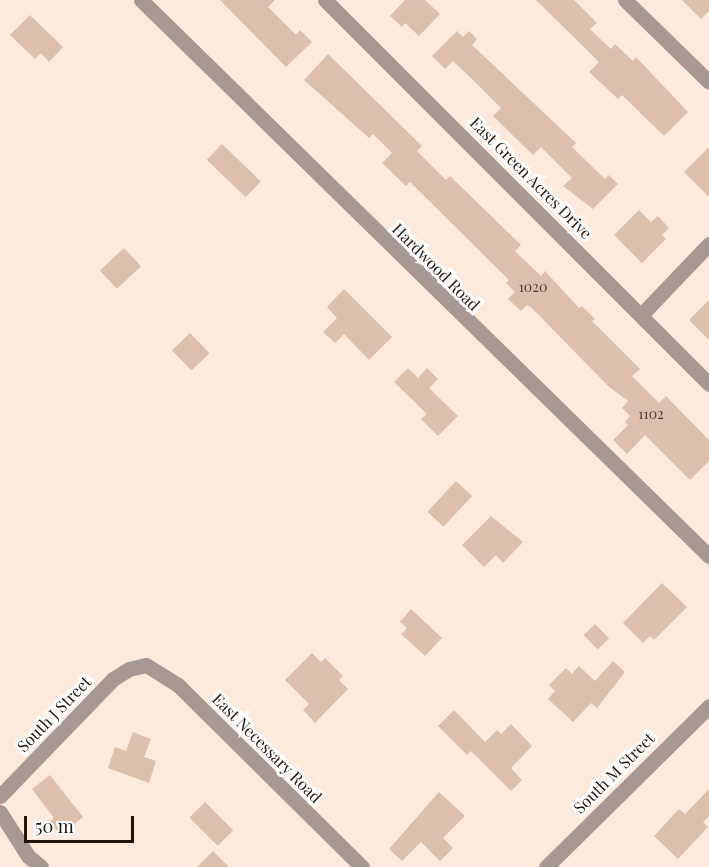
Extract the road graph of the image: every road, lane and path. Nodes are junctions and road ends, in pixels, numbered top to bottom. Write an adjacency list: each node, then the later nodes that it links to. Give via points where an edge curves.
1 (141, 0): 8 (street, Hardwood Road)
2 (325, 0): 6 (street, East Green Acres Drive)
3 (625, 0): 4 (street)
4 (709, 82)
5 (709, 244): 6 (street)
6 (642, 314): 7 (street, East Green Acres Drive)
7 (709, 384)
8 (709, 556)
9 (140, 665): 11 (street, South J Street, via 113,679); 14 (street, East Necessary Road, via 158,670 178,685)
10 (709, 706): 15 (street, South M Street)
11 (0, 796)
12 (0, 812): 13 (street, via 28,856)
13 (41, 867)
14 (362, 867)
15 (546, 867)

